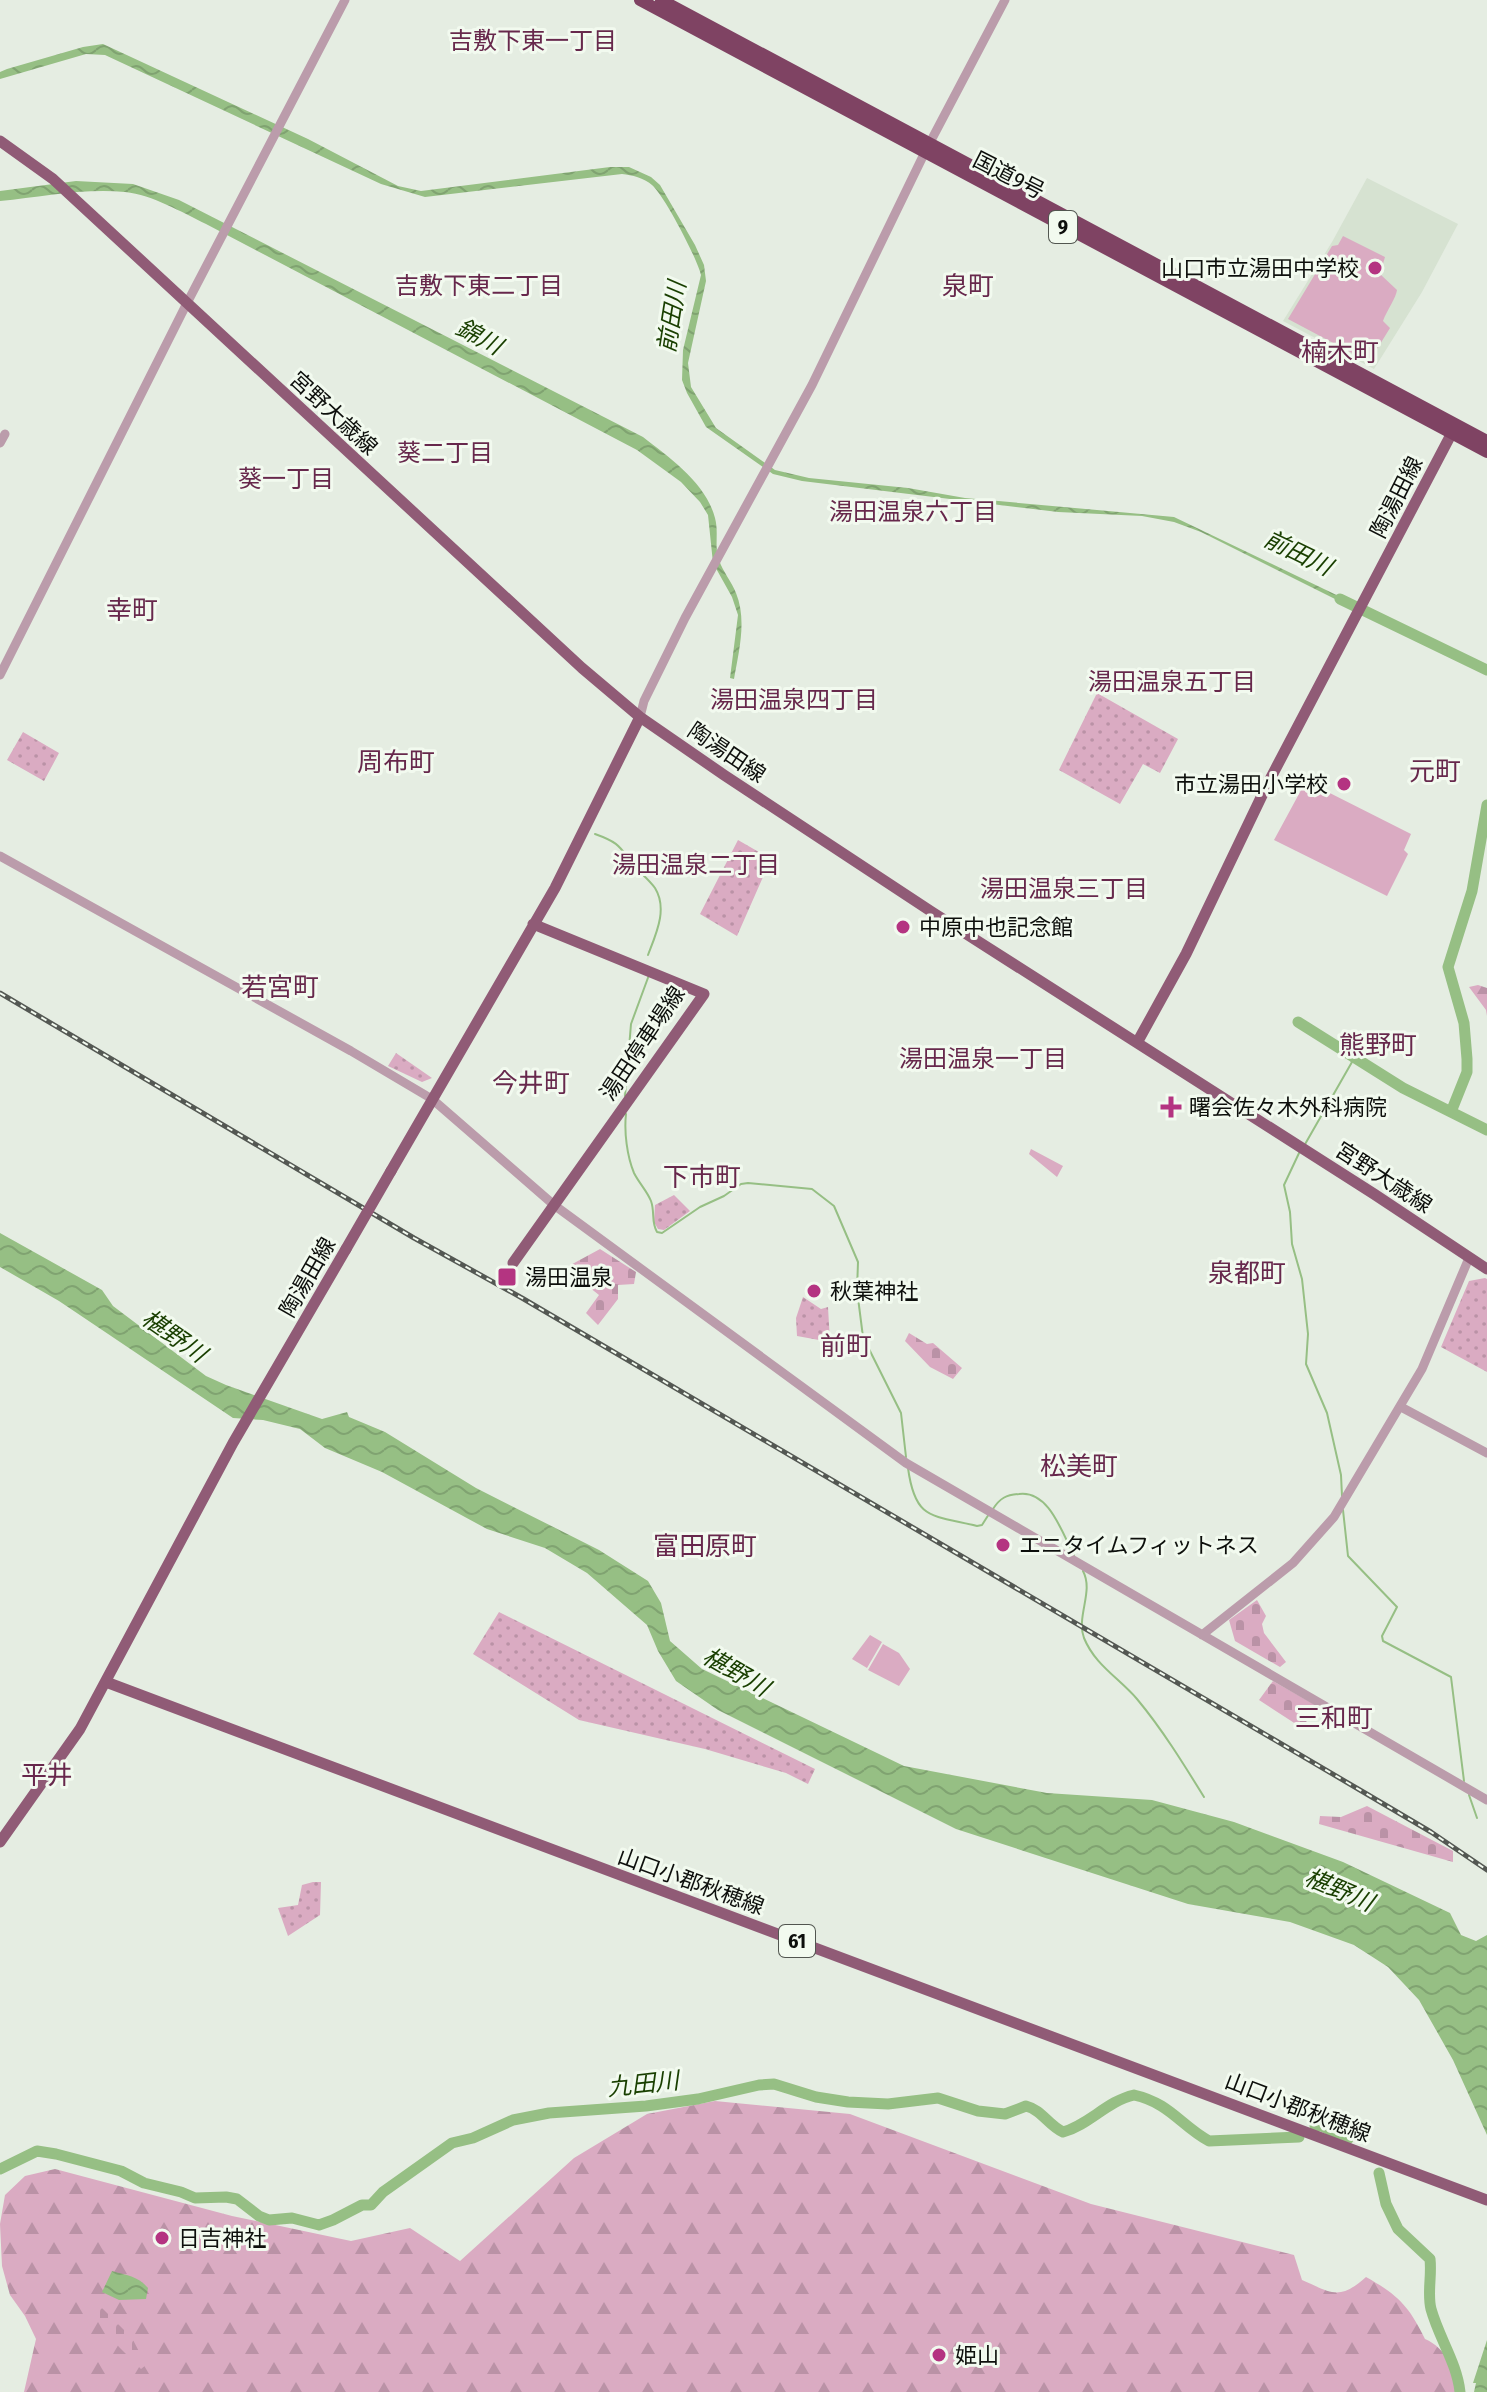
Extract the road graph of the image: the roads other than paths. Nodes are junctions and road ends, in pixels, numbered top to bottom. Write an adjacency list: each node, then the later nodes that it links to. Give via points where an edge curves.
1 (345, 0): 7 (street)
2 (640, 0): 4 (highway, 国道9号 / 9)
3 (1005, 0): 6 (street)
4 (667, 4): 6 (highway, 国道9号 / 9)
5 (0, 141): 7 (main road, 宮野大歳線, via 53,179)
6 (927, 148): 8 (highway, 国道9号 / 9); 12 (street, via 841,329 655,679)
7 (186, 305): 11 (street); 12 (main road, 宮野大歳線)
8 (1454, 429): 9 (highway, 国道9号 / 9); 10 (highway, 国道9号 / 9); 15 (main road, 陶湯田線)
9 (1487, 441)
10 (1487, 452)
11 (0, 675)
12 (640, 717): 14 (main road, 陶湯田線); 15 (main road, 陶湯田線, via 932,912)
13 (0, 856): 16 (street)
14 (533, 924): 16 (main road, 陶湯田線); 17 (main road, 湯田停車場線, via 704,994)
15 (1138, 1041): 18 (main road, 宮野大歳線)
16 (432, 1099): 17 (street); 24 (main road, 陶湯田線, bridge, via 233,1443)
17 (554, 1205): 19 (main road, 湯田停車場線); 23 (street, via 906,1463)
18 (1469, 1258): 20 (main road, 宮野大歳線); 21 (street, via 1433,1348)
19 (513, 1263)
20 (1487, 1269)
21 (1401, 1407): 22 (street); 23 (street, via 1347,1497 1310,1546)
22 (1487, 1453)
23 (1202, 1635): 25 (street)
24 (106, 1682): 26 (main road, via 80,1729); 27 (main road, 山口小郡秋穂線 / 61)
25 (1487, 1800)
26 (0, 1842)
27 (1487, 2200)

